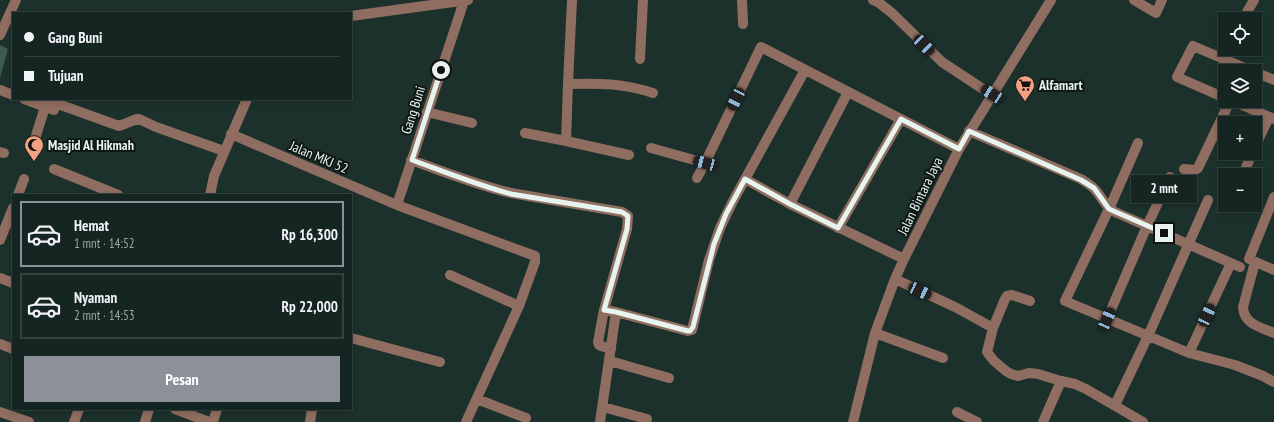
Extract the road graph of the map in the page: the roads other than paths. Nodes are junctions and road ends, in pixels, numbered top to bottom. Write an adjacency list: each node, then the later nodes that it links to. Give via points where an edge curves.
1 (16, 0): 14 (street)
2 (466, 0): 12 (street); 32 (street, Gang Buni)
3 (572, 0): 20 (street)
4 (643, 0): 15 (street)
5 (742, 0): 13 (street)
6 (873, 0): 24 (street, via 892,13 942,62)
7 (1051, 0): 24 (street, Jalan Bintara Jaya)
8 (1134, 0): 9 (street, via 1156,13)
9 (1162, 0)
10 (1254, 0): 11 (street)
11 (1246, 12)
12 (352, 16)
13 (743, 24)
14 (0, 35)
15 (640, 59)
16 (1235, 64): 26 (street, via 1193,46 1177,77)
17 (805, 70): 22 (street); 48 (street, via 761,48); 54 (street)
18 (1262, 75): 19 (street)
19 (1274, 80)
20 (568, 84): 23 (street, via 615,84); 40 (street)
21 (0, 90): 25 (street)
22 (848, 92): 34 (street); 59 (street)
23 (653, 93)
24 (992, 94): 36 (street, Jalan Bintara Jaya)
25 (12, 95)
26 (1218, 95)
27 (30, 100): 29 (street)
28 (247, 100): 38 (street)
29 (46, 103): 42 (street); 45 (street, via 116,129 137,119)
30 (1227, 108): 50 (street, via 1198,168)
31 (1249, 108): 33 (street)
32 (427, 112): 35 (street); 47 (street, Gang Buni)
33 (1271, 118): 39 (street)
34 (901, 119): 44 (street); 66 (street)
35 (472, 123)
36 (969, 131): 44 (street, Jalan Bintara Jaya); 62 (street, via 1081,180 1094,188)
37 (525, 133): 40 (street)
38 (231, 134): 45 (street); 61 (street, Jalan MKJ 52)
39 (1262, 134)
40 (566, 141): 46 (street)
41 (1138, 143): 62 (street)
42 (33, 145)
43 (651, 148): 48 (street)
44 (959, 149): 69 (street, Jalan Bintara Jaya)
45 (224, 151): 57 (street)
46 (629, 155)
47 (412, 160): 61 (street, Gang Buni); 78 (street, via 511,194 627,214 627,229)
48 (705, 163): 52 (street)
49 (54, 169): 56 (street)
50 (1184, 169)
51 (1170, 177): 65 (street)
52 (697, 178)
53 (24, 179): 55 (street)
54 (745, 179): 59 (street); 79 (street, via 726,214 714,244 692,330)
55 (18, 194)
56 (116, 194)
57 (210, 194)
58 (1208, 200): 68 (street)
59 (790, 204): 66 (street)
60 (1273, 204): 70 (street, via 1249,259)
61 (397, 205): 77 (street, Jalan MKJ 52, via 535,256)
62 (1109, 209): 65 (street); 80 (street, via 1065,301)
63 (12, 210): 64 (street)
64 (7, 221): 67 (street)
65 (1147, 226): 68 (street); 80 (street)
66 (838, 228): 69 (street)
67 (0, 240)
68 (1188, 244): 84 (street); 89 (street, via 1236,265)
69 (904, 259): 74 (street, Jalan Bintara Jaya)
70 (1254, 262): 71 (street); 82 (street, via 1243,313 1248,321)
71 (1274, 270)
72 (450, 275): 77 (street)
73 (0, 278): 75 (street)
74 (895, 279): 81 (street, via 958,308); 83 (street, Jalan Bintara Jaya)
75 (12, 283)
76 (1030, 301): 81 (street, via 1012,295 1007,296)
77 (519, 306): 96 (street)
78 (604, 310): 79 (street); 88 (street, via 598,342 601,346)
79 (616, 312): 88 (street)
80 (1107, 319): 84 (street)
81 (993, 328): 94 (street, via 987,352 1006,371 1018,376 1030,373)
82 (1274, 333)
83 (875, 334): 90 (street); 116 (street, Jalan Bintara Jaya)
84 (1148, 336): 89 (street); 97 (street)
85 (352, 338): 92 (street)
86 (0, 344): 87 (street)
87 (12, 349)
88 (611, 349): 91 (street)
89 (1189, 354): 95 (street, via 1235,365)
90 (944, 358)
91 (610, 361): 93 (street); 98 (street)
92 (440, 362)
93 (669, 378)
94 (1061, 381): 97 (street, via 1075,384); 118 (street)
95 (1274, 382)
96 (477, 398): 106 (street); 114 (street)
97 (1115, 405): 119 (street)
98 (602, 407): 107 (street); 115 (street)
99 (79, 410): 109 (street)
100 (149, 410): 110 (street)
101 (178, 410): 111 (street)
102 (217, 410): 112 (street)
103 (312, 410): 113 (street)
104 (0, 412): 108 (street)
105 (957, 412): 117 (street)
106 (526, 418)
107 (647, 419)
108 (29, 422)
109 (74, 422)
110 (145, 422)
111 (209, 422)
112 (213, 422)
113 (310, 422)
114 (466, 422)
115 (600, 422)
116 (853, 422)
117 (977, 422)
118 (1043, 422)
119 (1142, 422)

